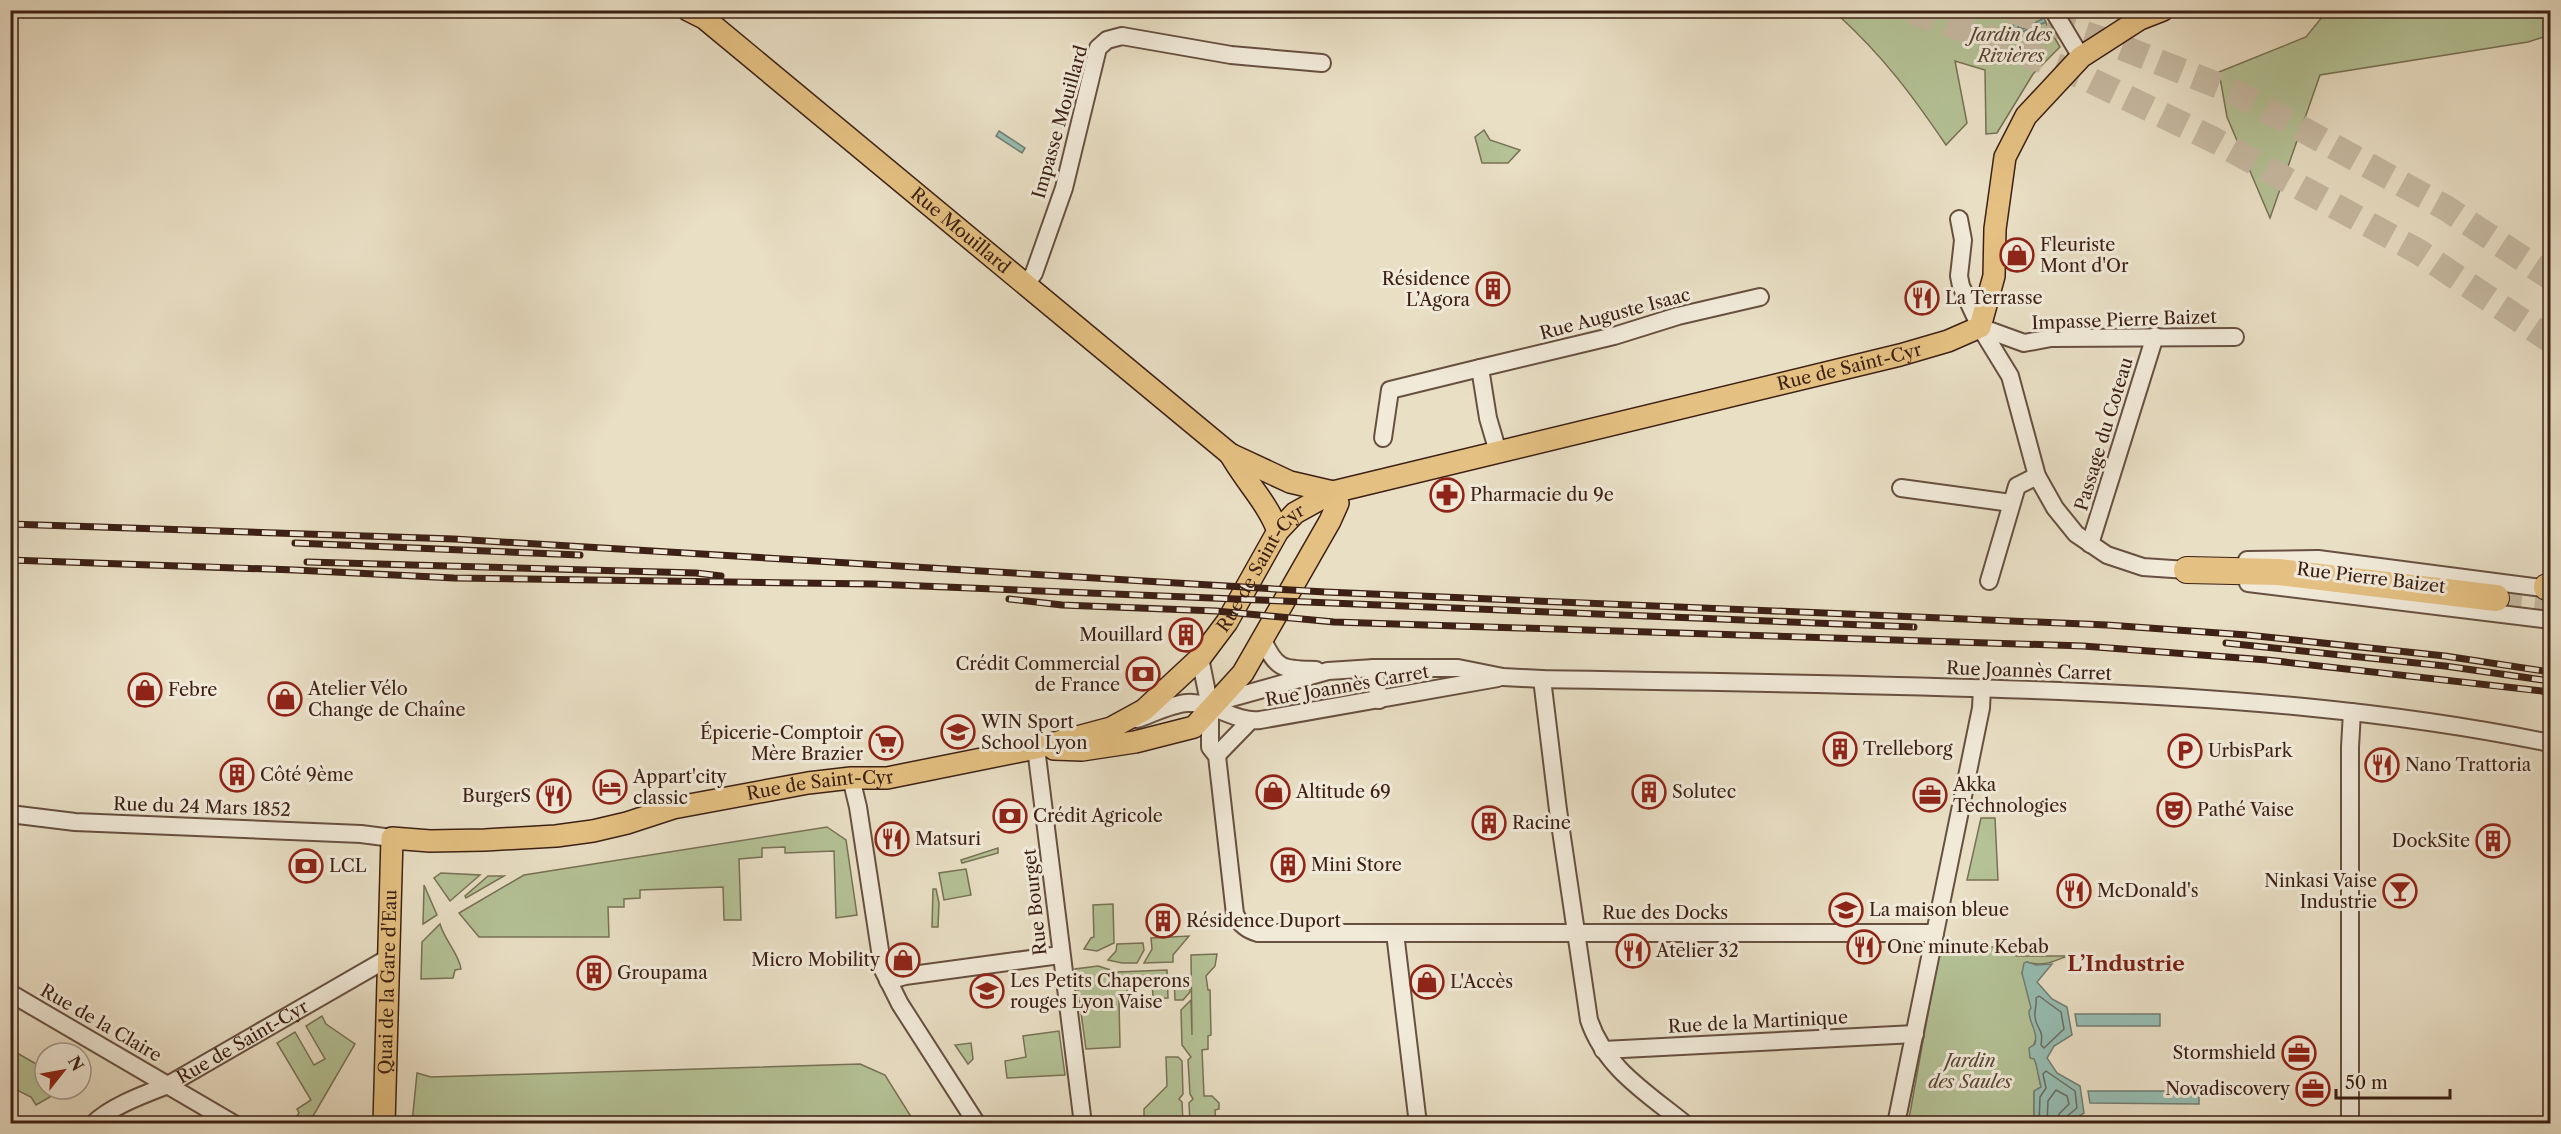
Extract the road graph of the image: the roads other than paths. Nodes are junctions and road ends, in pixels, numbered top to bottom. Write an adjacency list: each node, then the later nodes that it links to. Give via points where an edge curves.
1 (688, 10): 7 (main road, Rue Mouillard, via 704,18)
2 (2053, 10): 4 (street)
3 (2163, 10): 4 (main road, via 2140,18)
4 (2081, 57): 9 (main road, via 2026,116 2005,157 1995,229 1994,276)
5 (1322, 63): 7 (street, Impasse Mouillard, via 1232,55 1122,36 1107,40 1098,48 1064,188 1034,273)
6 (1959, 219): 9 (street, Rue Pierre Baizet, via 1963,240 1959,276)
7 (1026, 285): 15 (main road, Rue Mouillard)
8 (1760, 297): 12 (street, Rue Auguste Isaac)
9 (1980, 327): 10 (street, Impasse Pierre Baizet, via 2024,343 2051,338); 14 (main road, Rue de Saint-Cyr, via 1948,342 1900,355); 16 (street, Rue Pierre Baizet, via 2010,376)
10 (2155, 336): 11 (street, Impasse Pierre Baizet); 21 (street, Passage du Coteau)
11 (2235, 337)
12 (1480, 368): 13 (street, Rue Auguste Isaac, via 1390,390); 14 (street)
13 (1383, 438)
14 (1498, 452): 18 (main road, Rue de Saint-Cyr)
15 (1230, 454): 18 (main road, Rue Mouillard, via 1290,482); 20 (main road, Rue Mouillard, via 1243,478 1269,508)
16 (2037, 476): 19 (street, via 2017,486); 21 (street, Rue Pierre Baizet, via 2055,508 2076,534)
17 (1901, 488): 19 (street)
18 (1333, 492): 20 (main road, Rue de Saint-Cyr, via 1295,513); 27 (main road, Rue de Saint-Cyr, via 1338,503 1330,521)
19 (2011, 503): 23 (street)
20 (1278, 531): 28 (main road, Rue de Saint-Cyr, via 1227,622)
21 (2091, 544): 22 (street, Rue Pierre Baizet, via 2107,555 2143,567)
22 (2187, 570): 24 (street, Rue Pierre Baizet, via 2221,562 2318,559); 25 (highway, via 2278,572); 26 (street, Rue Pierre Baizet, via 2218,580)
23 (1989, 581)
24 (2549, 587)
25 (2496, 598)
26 (2550, 620)
27 (1263, 640): 30 (street, via 1271,658 1284,668); 35 (main road, Rue de Saint-Cyr, via 1239,678)
28 (1200, 658): 35 (street); 38 (main road, Rue de Saint-Cyr, via 1144,710)
29 (1374, 668): 30 (street, Rue Joannès Carret); 31 (street, Rue Joannès Carret, via 1458,668); 34 (street)
30 (1328, 671): 35 (street, Rue Joannès Carret)
31 (1503, 677): 32 (street, Rue Joannès Carret); 34 (street, Rue Joannès Carret)
32 (1542, 679): 33 (street, Rue Joannès Carret); 46 (street)
33 (1982, 687): 36 (street, Rue Joannès Carret, via 2205,698); 47 (street)
34 (1379, 700): 37 (street, Rue Joannès Carret)
35 (1210, 707): 37 (street, Rue Joannès Carret); 38 (street, Rue de Saint-Cyr, via 1187,703); 40 (main road, Rue de Saint-Cyr, via 1194,727 1135,742 1082,750); 41 (street, Rue des Docks, via 1210,747)
36 (2352, 712): 39 (street, Rue Joannès Carret, via 2470,727); 63 (street)
37 (1250, 721): 41 (street)
38 (1111, 728): 40 (main road, Rue de Saint-Cyr)
39 (2550, 743)
40 (1036, 748): 42 (main road, Rue de Saint-Cyr, via 887,778); 48 (street, Rue Bourget)
41 (1217, 755): 45 (street, Rue des Docks, via 1235,914 1243,926 1258,933)
42 (851, 778): 44 (main road, Rue de Saint-Cyr, via 673,808 627,824 556,836 430,841); 50 (street)
43 (10, 814): 44 (street, Rue du 24 Mars 1852, via 75,822)
44 (392, 838): 49 (main road, Quai de la Gare d'Eau)
45 (1395, 933): 46 (street, Rue des Docks); 60 (street)
46 (1577, 933): 47 (street, Rue des Docks); 53 (street, via 1589,1020)
47 (1935, 933): 52 (street)
48 (1060, 955): 50 (street); 59 (street, Rue Bourget)
49 (390, 957): 54 (street, Rue de Saint-Cyr); 57 (main road, Quai de la Gare d'Eau)
50 (888, 981): 58 (street)
51 (10, 993): 54 (street, Rue de la Claire)
52 (1915, 1034): 53 (street, Rue de la Martinique); 62 (street)
53 (1603, 1050): 61 (street, via 1628,1079)
54 (168, 1085): 55 (street, Rue de Saint-Cyr, via 130,1100); 56 (street, Rue de la Claire)
55 (93, 1124)
56 (234, 1124)
57 (384, 1124)
58 (977, 1124)
59 (1083, 1124)
60 (1418, 1124)
61 (1684, 1124)
62 (1896, 1124)
63 (2350, 1124)

